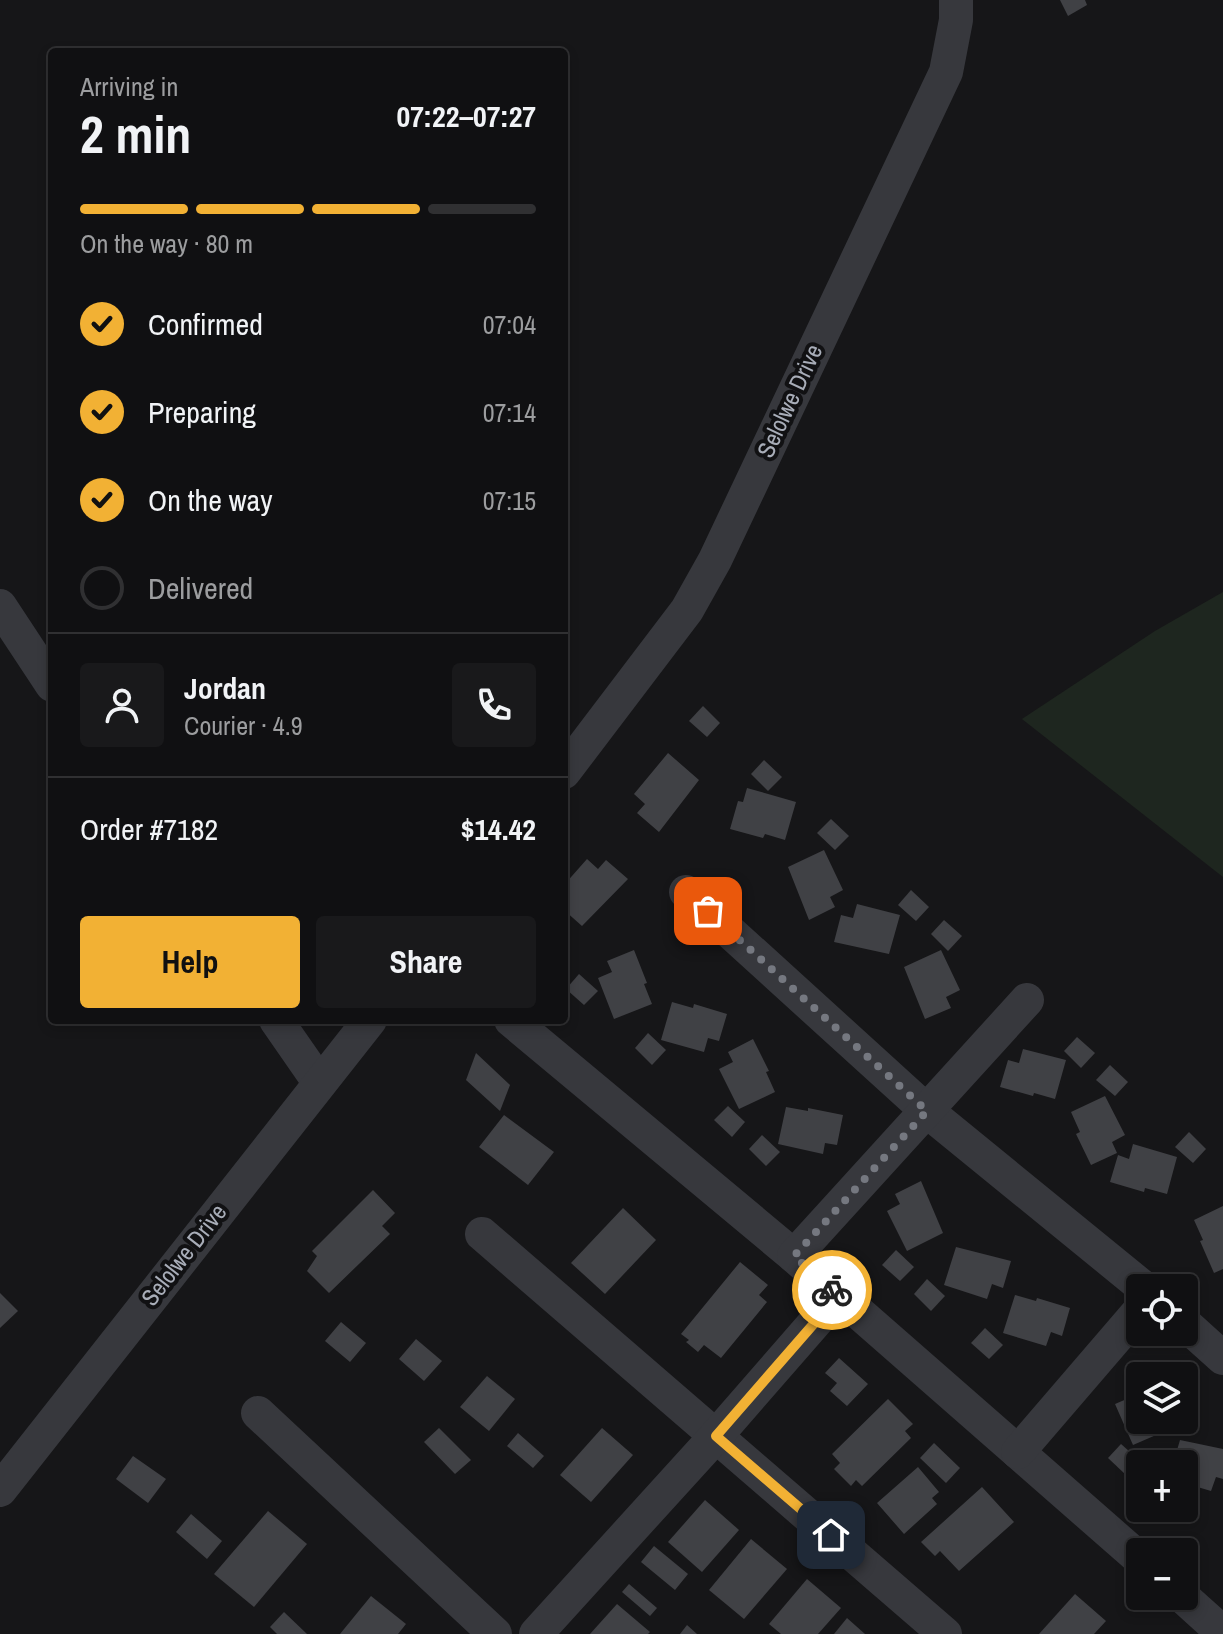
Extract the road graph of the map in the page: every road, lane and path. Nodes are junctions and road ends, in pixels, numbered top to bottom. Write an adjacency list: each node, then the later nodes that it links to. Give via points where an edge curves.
1 (956, 0): 4 (street, Selolwe Drive, via 946,72 715,560 679,621)
2 (0, 606): 3 (street)
3 (48, 679)
4 (568, 767)
5 (686, 892): 11 (street)
6 (1027, 1000): 11 (street)
7 (279, 1024): 10 (street)
8 (367, 1024): 10 (street, Selolwe Drive)
9 (516, 1024): 13 (street)
10 (319, 1082): 22 (street, Selolwe Drive)
11 (927, 1111): 13 (street); 14 (street)
12 (482, 1234): 20 (street)
13 (794, 1256): 15 (street)
14 (1127, 1274)
15 (838, 1296): 20 (street); 21 (street)
16 (1126, 1326): 21 (street)
17 (1198, 1336): 18 (street)
18 (1223, 1358)
19 (258, 1413): 26 (street)
20 (716, 1436): 27 (street); 28 (street)
21 (1018, 1452): 23 (street)
22 (0, 1490)
23 (1126, 1547)
24 (1198, 1610): 25 (street)
25 (1223, 1633)
26 (495, 1634)
27 (536, 1634)
28 (945, 1634)

